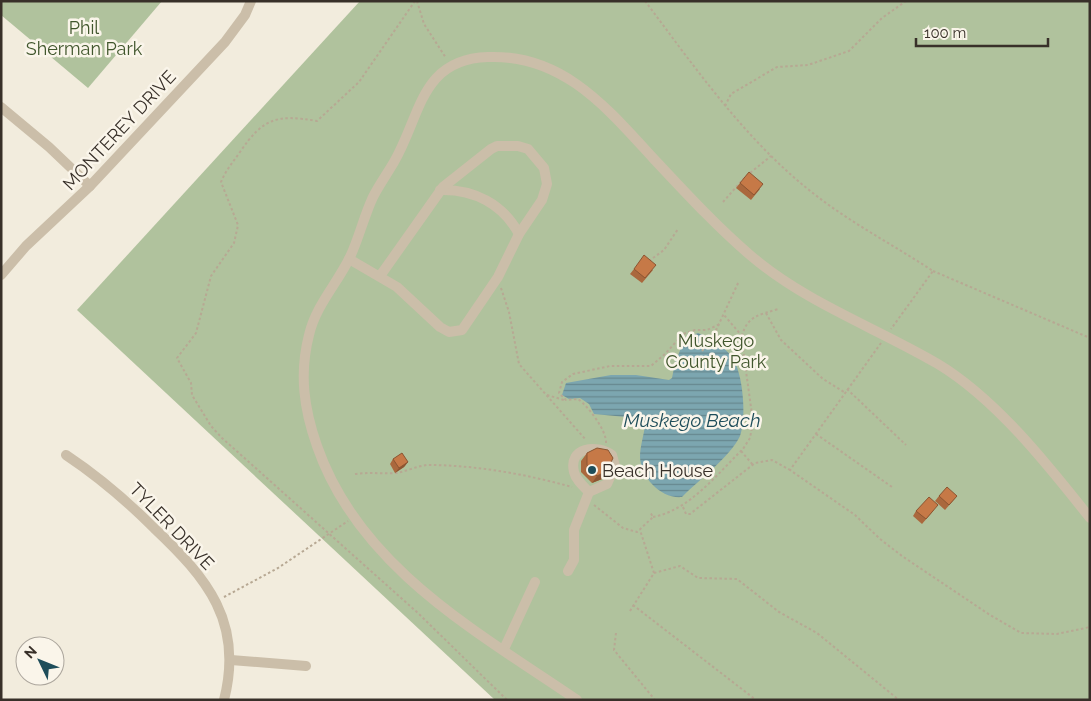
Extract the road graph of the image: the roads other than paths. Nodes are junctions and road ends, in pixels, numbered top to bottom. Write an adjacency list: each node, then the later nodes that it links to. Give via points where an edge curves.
1 (251, 1): 3 (street, MONTEREY DRIVE, via 225,42)
2 (1, 107): 3 (street)
3 (90, 186): 7 (street, MONTEREY DRIVE, via 26,246)
4 (440, 190): 5 (street, via 471,192 489,202 510,218); 5 (street, via 464,168 497,146 528,149 544,168 547,184 542,200); 8 (street)
5 (519, 234): 8 (street, via 498,277 462,330 449,332 440,327 397,287)
6 (350, 259): 8 (street); 11 (street, via 374,196 400,152 424,93 436,77 452,66 484,57 510,57 541,64 589,92 750,256 803,294 940,365 980,396 1044,459); 14 (street, via 316,312 304,358 306,414 324,466 354,517 381,554 454,616)
7 (1, 275)
8 (380, 276)
9 (66, 455): 15 (street, TYLER DRIVE, via 104,481 202,578 224,624)
10 (587, 496): 10 (street, via 607,484 615,466 612,455 605,451 581,450 574,464 574,474); 12 (street, via 574,530 574,560)
11 (1090, 518)
12 (568, 571)
13 (535, 582): 14 (street)
14 (504, 649): 18 (street)
15 (231, 660): 16 (street); 17 (street, TYLER DRIVE)
16 (306, 666)
17 (224, 700)
18 (576, 700)

